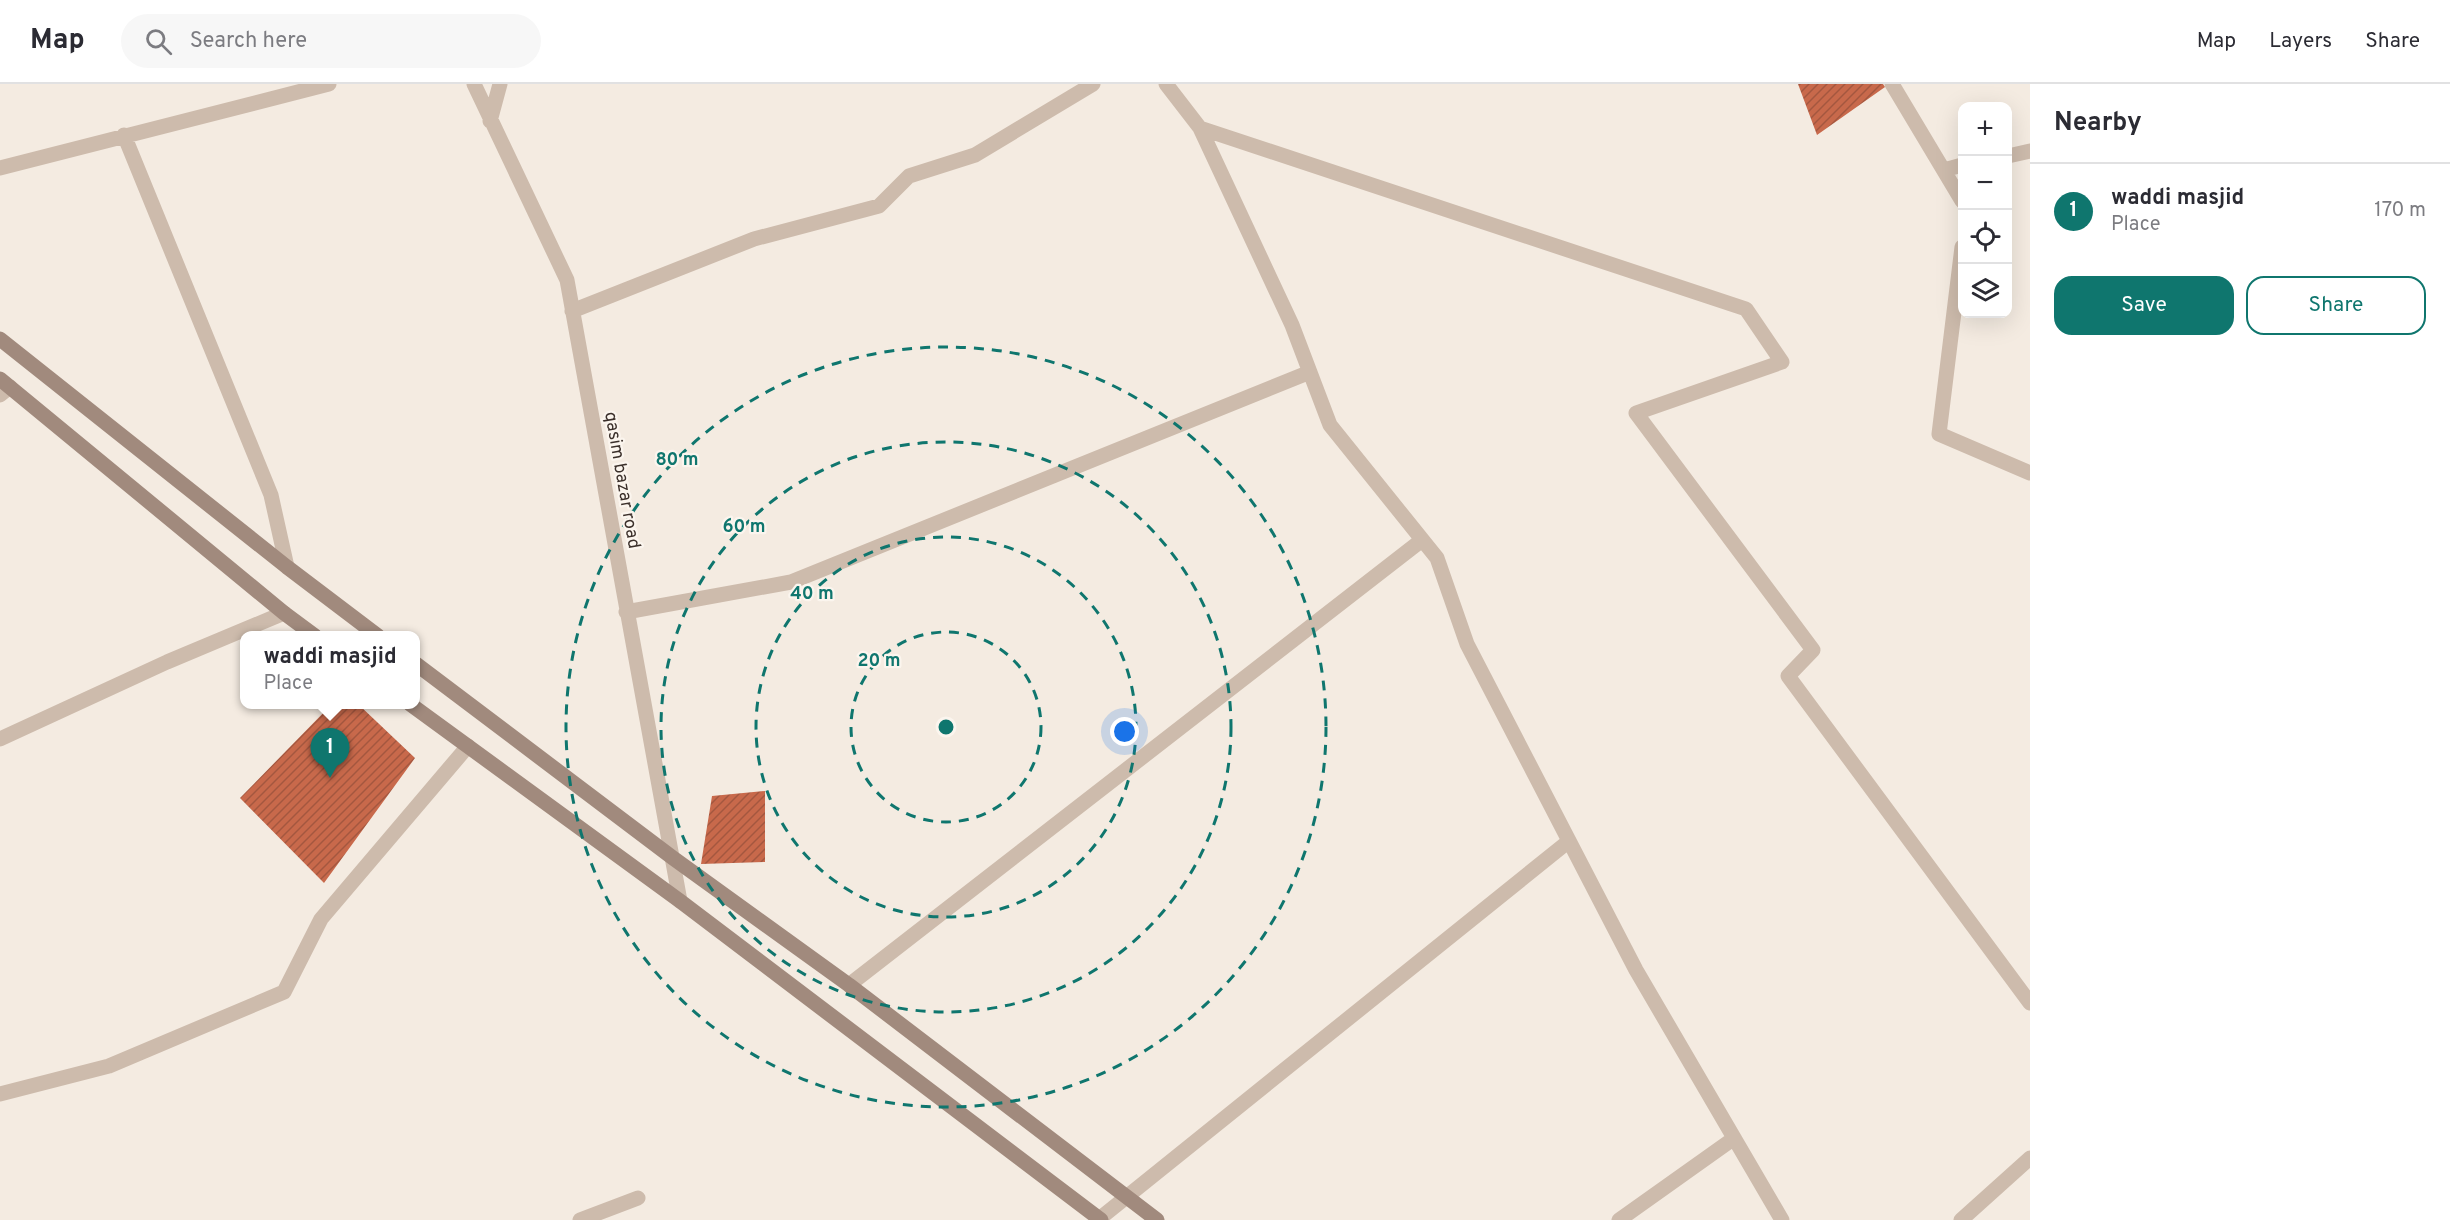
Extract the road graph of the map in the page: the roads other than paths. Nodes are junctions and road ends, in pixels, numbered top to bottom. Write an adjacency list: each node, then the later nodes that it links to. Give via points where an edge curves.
1 (329, 84): 9 (street)
2 (474, 84): 7 (street, qasim bazar road)
3 (500, 84): 7 (street)
4 (1093, 84): 17 (street, via 975,155 909,176 879,206 754,239)
5 (1166, 84): 8 (street)
6 (1892, 84): 14 (street)
7 (490, 122): 17 (street, qasim bazar road, via 567,280)
8 (1200, 128): 19 (street); 38 (street, via 1746,309 1782,362 1636,413 1813,650 1788,675)
9 (124, 135): 13 (street); 23 (street, via 271,495)
10 (2030, 151): 11 (street)
11 (2012, 155)
12 (1958, 166): 14 (street)
13 (0, 168)
14 (1944, 170): 15 (street)
15 (1958, 194)
16 (1960, 264): 21 (street, via 1940,434)
17 (572, 311): 24 (street, qasim bazar road)
18 (0, 339): 23 (main road)
19 (1310, 372): 22 (street, via 1330,425); 24 (street, via 790,582)
20 (3, 387): 25 (main road)
21 (2030, 473)
22 (1422, 540): 34 (street, via 1437,558 1467,644); 37 (street)
23 (287, 567): 28 (main road)
24 (626, 612): 35 (street, qasim bazar road)
25 (285, 613): 26 (street); 27 (main road)
26 (242, 631)
27 (308, 631)
28 (371, 631)
29 (240, 632): 32 (street)
30 (420, 667): 35 (main road)
31 (416, 709): 33 (main road)
32 (0, 739)
33 (468, 746): 36 (main road); 39 (street, via 321,919 284,992 109,1066)
34 (1569, 842): 40 (street, via 1636,970); 42 (street)
35 (673, 858): 36 (street, qasim bazar road); 37 (main road)
36 (680, 901): 44 (main road)
37 (849, 985): 42 (main road)
38 (2030, 1004)
39 (0, 1094)
40 (1733, 1139): 47 (street); 48 (street)
41 (2030, 1158): 49 (street)
42 (1128, 1196): 44 (street); 46 (main road)
43 (638, 1198): 45 (street)
44 (1100, 1219)
45 (580, 1220)
46 (1158, 1220)
47 (1619, 1220)
48 (1782, 1220)
49 (1961, 1220)

